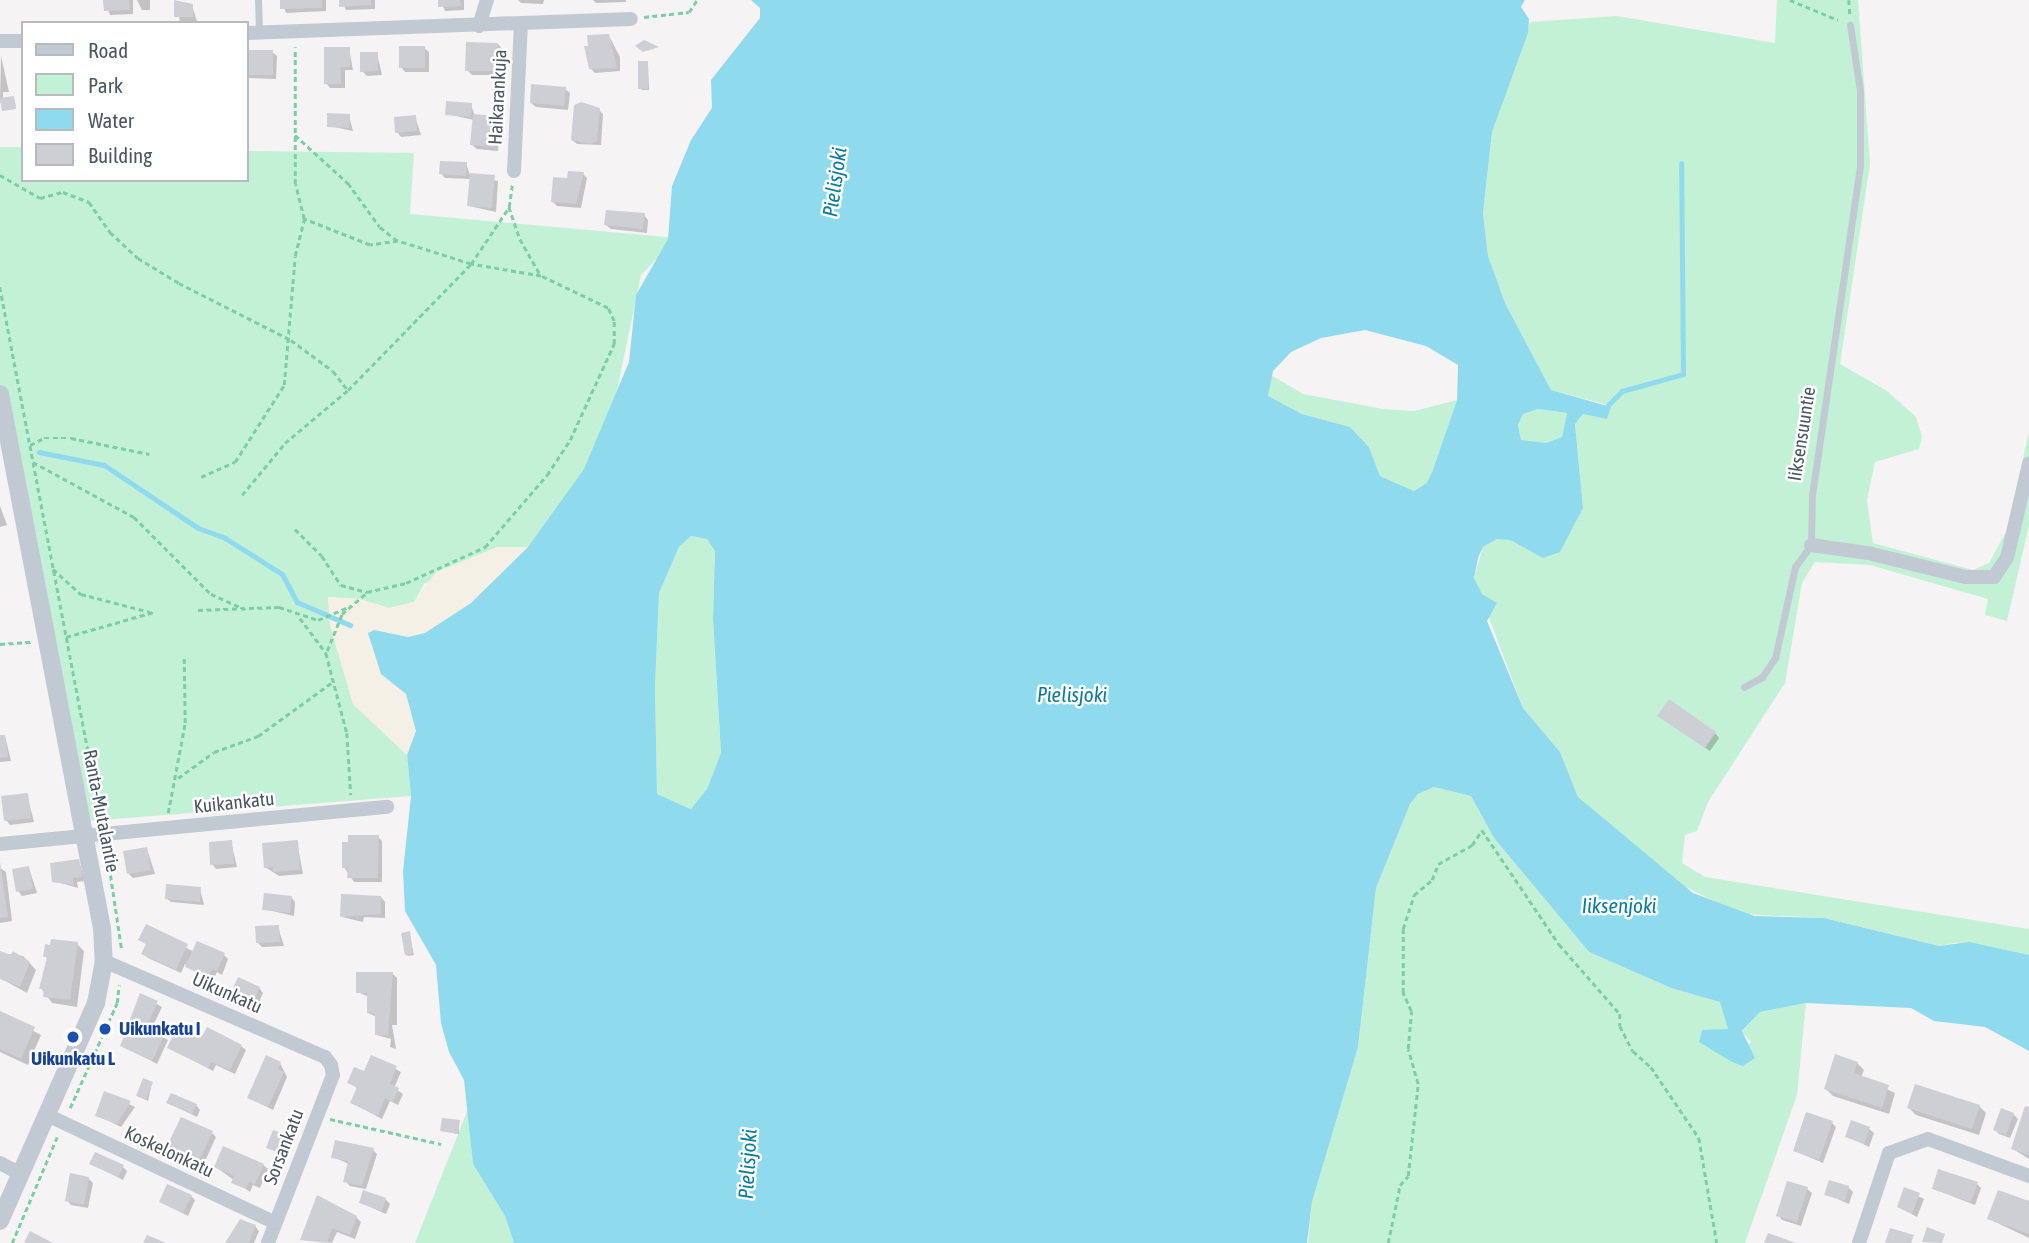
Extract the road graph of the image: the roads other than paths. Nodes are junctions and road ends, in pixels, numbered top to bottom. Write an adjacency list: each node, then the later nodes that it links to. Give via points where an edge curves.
1 (258, 0): 7 (lane)
2 (487, 0): 5 (street)
3 (631, 19): 4 (street)
4 (521, 24): 5 (street); 10 (street, Haikarankuja)
5 (479, 26): 7 (street)
6 (1850, 26): 13 (lane, Iiksensuuntie, via 1860,92 1860,166 1812,495)
7 (253, 33)
8 (0, 41): 9 (street)
9 (21, 41)
10 (514, 171)
11 (0, 394): 16 (street, Ranta-Mutalantie)
12 (2029, 464): 13 (street, via 2007,558 1994,577 1966,577 1868,553)
13 (1811, 545): 14 (lane, via 1795,567 1775,658 1762,677)
14 (1744, 687)
15 (387, 807): 16 (street, Kuikankatu)
16 (85, 835): 17 (street, Kuikankatu); 18 (street, Ranta-Mutalantie)
17 (0, 844)
18 (104, 961): 19 (street, Uikunkatu, via 325,1057); 20 (street, Ranta-Mutalantie, via 96,1003)
19 (331, 1065): 25 (street, Sorsankatu, via 333,1075)
20 (47, 1115): 22 (street, Ranta-Mutalantie); 25 (street, Koskelonkatu)
21 (0, 1163): 22 (street)
22 (21, 1174): 24 (street, Ranta-Mutalantie)
23 (2029, 1176): 27 (street, via 1928,1139 1889,1153)
24 (0, 1221)
25 (275, 1223): 26 (street, Sorsankatu)
26 (268, 1243)
27 (1858, 1243)

